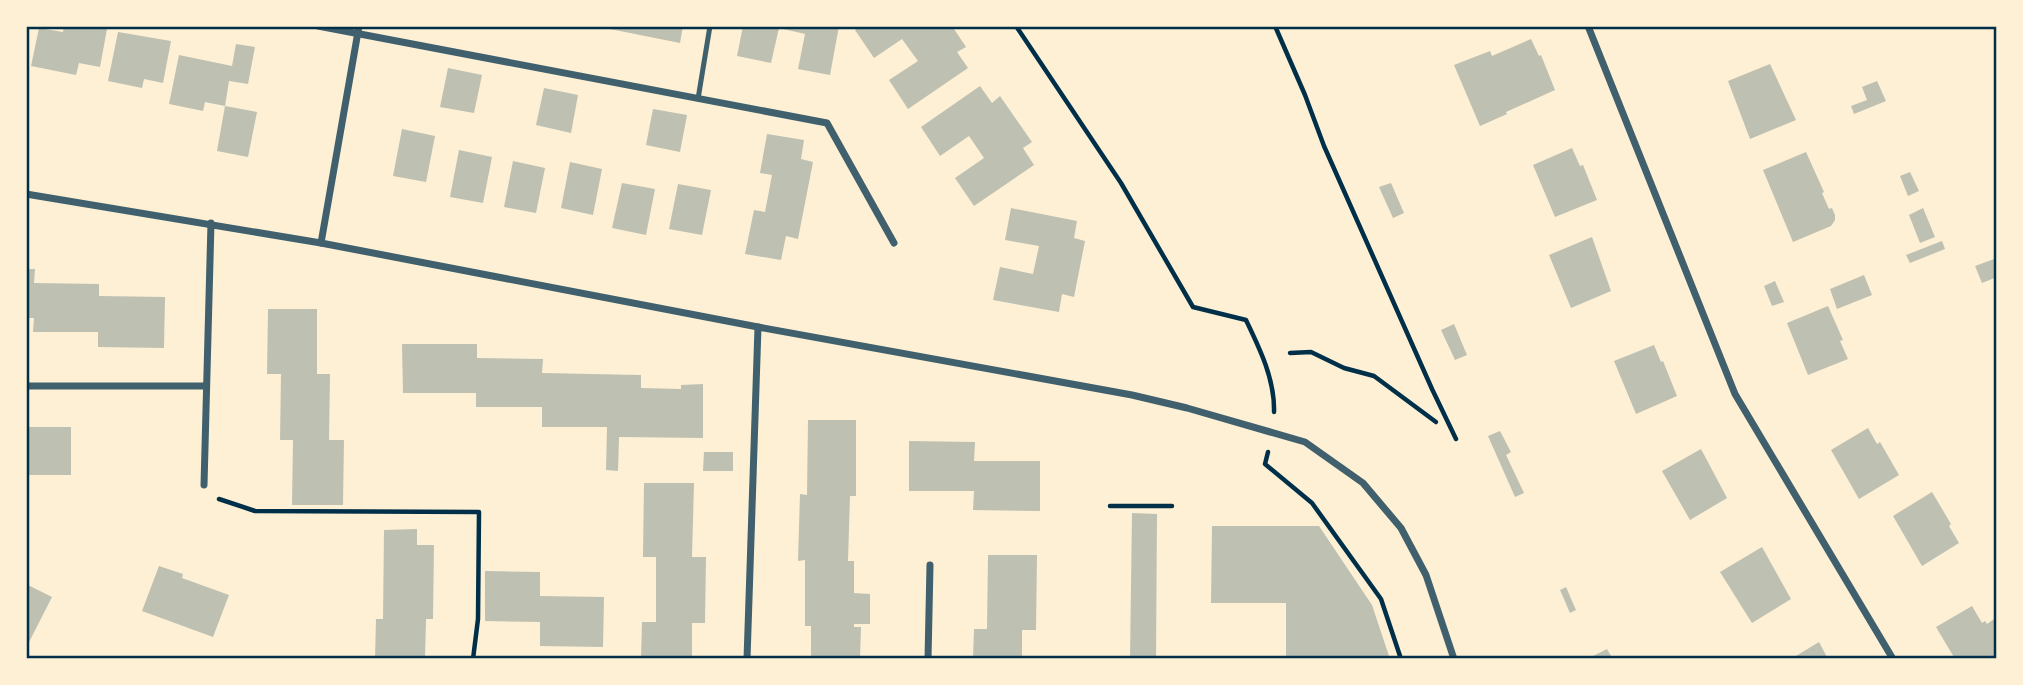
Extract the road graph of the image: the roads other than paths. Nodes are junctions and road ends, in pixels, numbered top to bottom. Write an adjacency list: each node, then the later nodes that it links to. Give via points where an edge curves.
1 (318, 26): 4 (street)
2 (710, 26): 5 (lane)
3 (1588, 26): 18 (street, via 1735,394)
4 (358, 31): 5 (street); 8 (street)
5 (698, 99): 9 (street, via 827,123)
6 (26, 194): 7 (street)
7 (211, 223): 8 (street); 12 (street)
8 (321, 243): 10 (street)
9 (894, 243)
10 (758, 327): 15 (street); 17 (street, via 1132,395 1305,442 1363,483 1401,528 1426,575)
11 (26, 386): 12 (street)
12 (206, 386): 13 (street)
13 (204, 485)
14 (930, 565): 16 (street)
15 (747, 659)
16 (928, 659)
17 (1454, 659)
18 (1893, 659)

